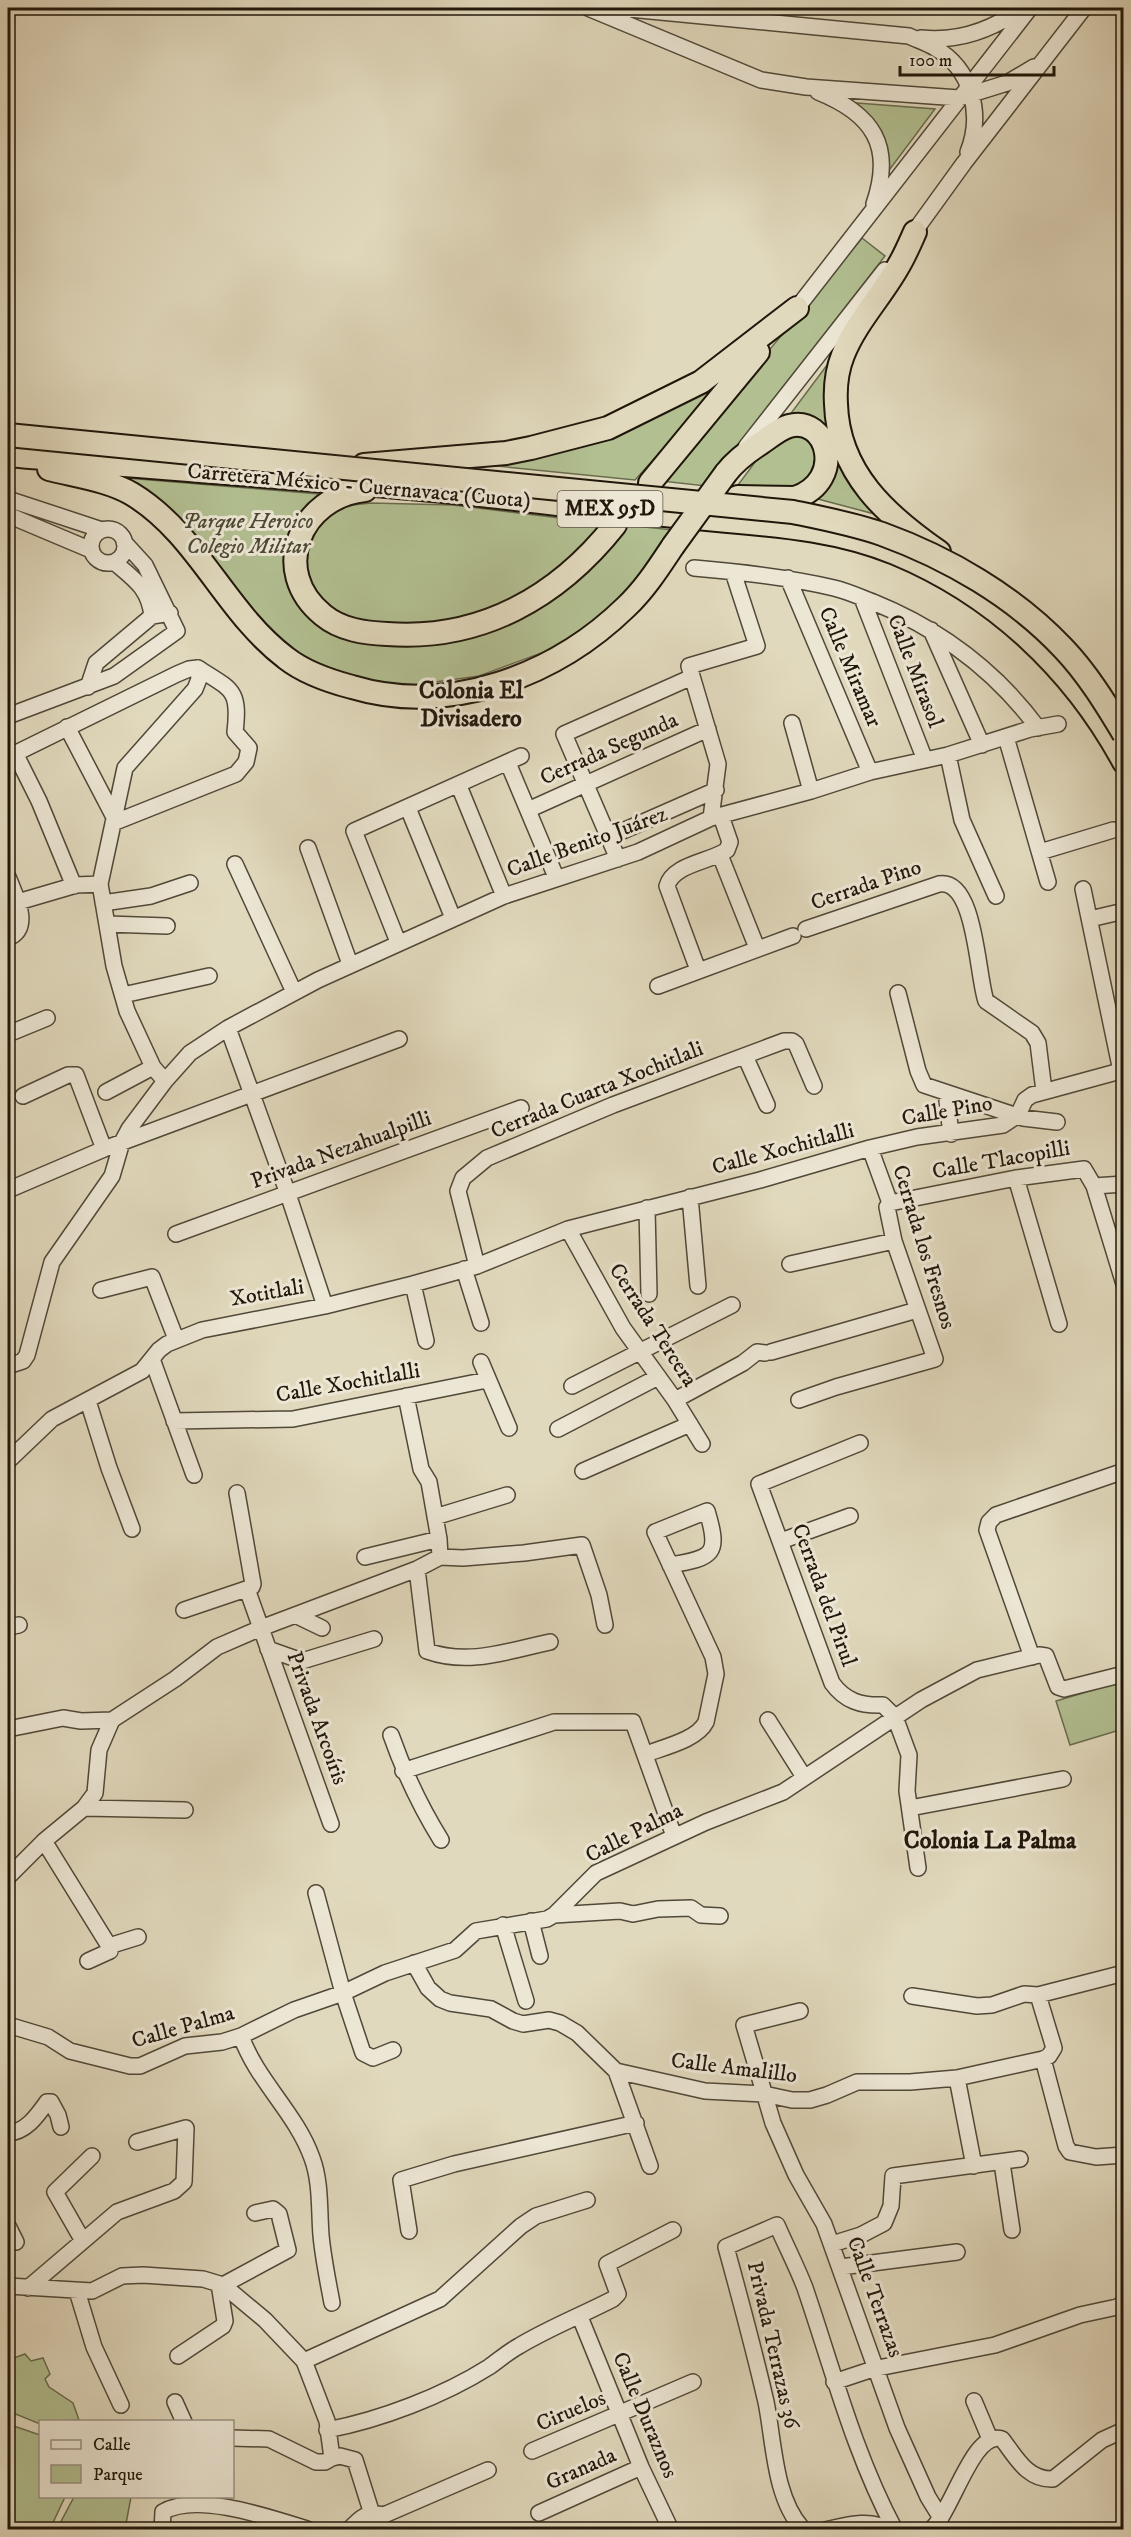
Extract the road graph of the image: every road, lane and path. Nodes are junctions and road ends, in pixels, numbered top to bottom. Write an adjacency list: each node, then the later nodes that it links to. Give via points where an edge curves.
1 (588, 8): 8 (street, via 761,80)
2 (619, 8): 6 (street)
3 (1022, 8): 6 (street, via 976,33 940,40)
4 (1030, 8): 9 (street)
5 (1084, 8): 7 (street)
6 (909, 36): 9 (street, via 936,48 952,61)
7 (1041, 64): 9 (street, via 1006,83); 10 (street)
8 (806, 87): 9 (street); 11 (street, via 858,113 874,133 882,179)
9 (967, 93): 10 (street, via 976,118); 11 (street)
10 (964, 163): 12 (street)
11 (868, 218): 13 (street)
12 (915, 232): 17 (street); 29 (highway, via 843,354 835,393 836,417 850,464 875,499 895,519)
13 (797, 308): 18 (highway, via 701,382 608,428 506,453); 19 (highway)
14 (8, 434): 18 (highway, Carretera México - Cuernavaca (Cuota) / MEX 95D); 45 (highway, bridge, via 793,512 854,526 962,570 1018,608 1064,648 1096,688)
15 (8, 442): 48 (highway, via 709,511 849,533 908,555 962,582 1012,619 1087,694)
16 (8, 456): 17 (highway, bridge, via 102,483 156,511 180,533 242,616 265,640 287,659 317,676 380,695 436,696 491,687 547,664 605,625 645,585); 20 (highway, Carretera México - Cuernavaca (Cuota) / MEX 95D)
17 (731, 466): 22 (highway, via 792,425 814,433 827,452 818,484 802,496 738,497)
18 (350, 467): 22 (highway, Carretera México - Cuernavaca (Cuota) / MEX 95D)
19 (650, 483)
20 (433, 490): 24 (highway, via 418,494 363,490 340,495 324,507 306,524 297,543 296,571 308,601 324,616 361,632 406,636 453,630 504,614 552,589 586,560); 52 (highway, Carretera México - Cuernavaca (Cuota) / MEX 95D, via 783,525 862,540 963,589 1020,630 1082,695)
21 (8, 499): 25 (street, via 72,521)
22 (726, 503): 29 (highway, Carretera México - Cuernavaca (Cuota) / MEX 95D, via 787,508 862,524)
23 (8, 515): 25 (street)
24 (615, 525)
25 (95, 540): 26 (street, via 116,531); 27 (street, via 100,561)
26 (124, 542): 27 (street, via 121,556); 33 (street, via 145,565)
27 (114, 562): 34 (street, via 144,589 151,601)
28 (694, 568): 30 (street)
29 (963, 568): 45 (highway, Carretera México - Cuernavaca (Cuota) / MEX 95D, via 1051,638 1093,688)
30 (733, 572): 31 (street); 37 (street, via 757,646)
31 (788, 578): 32 (street); 53 (street, Calle Miramar)
32 (862, 598): 35 (street, via 908,616); 51 (street, Calle Mirasol)
33 (170, 613): 34 (street); 38 (street, via 177,631 114,676)
34 (152, 616): 38 (street, via 96,663)
35 (931, 630): 43 (street, via 991,673); 47 (street)
36 (198, 668): 42 (street, via 177,674); 61 (street, via 195,689 125,768); 61 (street, via 229,689 238,705 235,732 249,748 246,762 236,774)
37 (690, 672): 44 (street); 54 (street, via 564,734)
38 (88, 687): 39 (street)
39 (8, 716)
40 (792, 723): 57 (street)
41 (1059, 724): 43 (street, Calle Benito Juárez)
42 (67, 727): 49 (street); 61 (street)
43 (1038, 728): 46 (street, Calle Benito Juárez)
44 (708, 729): 54 (street, Cerrada Segunda); 56 (street, via 718,764)
45 (1124, 736)
46 (1006, 737): 47 (street, Calle Benito Juárez); 65 (street)
47 (982, 745): 50 (street, Calle Benito Juárez)
48 (1124, 754)
49 (11, 755): 74 (street, via 55,836)
50 (948, 755): 51 (street, Calle Benito Juárez); 77 (street, via 962,820)
51 (925, 760): 53 (street, Calle Benito Juárez)
52 (1124, 762)
53 (870, 772): 57 (street, Calle Benito Juárez)
54 (586, 785): 59 (street, Cerrada Segunda); 63 (street)
55 (459, 786): 58 (street); 59 (street, via 515,759); 76 (street)
56 (716, 790): 60 (street); 63 (street)
57 (811, 791): 60 (street, Calle Benito Juárez)
58 (408, 808): 81 (street); 86 (street, via 354,831)
59 (528, 810): 70 (street)
60 (716, 817): 66 (street, via 730,842); 67 (street, Calle Benito Juárez)
61 (113, 820): 73 (street)
62 (1113, 830): 65 (street)
63 (609, 837): 67 (street)
64 (308, 848): 88 (street)
65 (1040, 852): 71 (street)
66 (720, 855): 87 (street); 89 (street, via 676,873 667,886)
67 (618, 859): 70 (street, Calle Benito Juárez)
68 (235, 864): 92 (street)
69 (8, 877): 78 (street)
70 (556, 877): 76 (street, Calle Benito Juárez)
71 (1048, 882)
72 (190, 883): 79 (street, via 151,896)
73 (100, 884): 74 (street); 79 (street)
74 (74, 886): 78 (street)
75 (1083, 889): 82 (street)
76 (504, 896): 81 (street, Calle Benito Juárez)
77 (996, 896)
78 (18, 902): 85 (street, via 21,925)
79 (103, 903): 83 (street)
80 (1124, 910): 82 (street)
81 (453, 918): 86 (street, Calle Benito Juárez)
82 (1090, 919): 101 (street)
83 (106, 924): 84 (street); 94 (street)
84 (167, 926)
85 (11, 937)
86 (398, 942): 88 (street, Calle Benito Juárez)
87 (757, 948): 89 (street); 104 (street, Cerrada Pino, via 939,884 954,886 972,922 986,1001 1032,1033 1038,1042)
88 (350, 964): 92 (street, Calle Benito Juárez)
89 (698, 970): 91 (street)
90 (209, 976): 94 (street)
91 (658, 986)
92 (294, 992): 96 (street, Calle Benito Juárez)
93 (898, 993): 111 (street, via 924,1085)
94 (123, 995): 100 (street)
95 (47, 1018): 97 (street)
96 (228, 1028): 102 (street, Calle Benito Juárez, via 190,1053); 106 (street)
97 (8, 1034)
98 (399, 1039): 106 (street)
99 (745, 1056): 103 (street, Cerrada Cuarta Xochitlali, via 792,1041); 109 (street); 129 (street, Cerrada Cuarta Xochitlali, via 493,1155 471,1171 458,1191)
100 (153, 1066): 102 (street); 105 (street)
101 (1122, 1071): 104 (street, Calle Pino)
102 (165, 1081): 114 (street, Calle Benito Juárez)
103 (814, 1086)
104 (1044, 1091): 111 (street, Calle Pino, via 1025,1100)
105 (106, 1092)
106 (250, 1095): 114 (street); 121 (street)
107 (23, 1096): 115 (street, via 76,1075)
108 (947, 1101): 113 (street)
109 (767, 1105)
110 (521, 1108): 121 (street, Privada Nezahualpilli)
111 (1018, 1115): 112 (street); 113 (street, Calle Pino, via 1004,1125)
112 (1057, 1122)
113 (951, 1134): 116 (street, Calle Pino, via 917,1137)
114 (122, 1142): 115 (street); 145 (street, via 112,1176 52,1262 27,1355 23,1361)
115 (104, 1149): 120 (street)
116 (870, 1149): 122 (street, Calle Xochitlalli); 123 (street, Cerrada los Fresnos)
117 (1016, 1178): 119 (street, Calle Tlacopilli, via 1084,1169); 123 (street, Calle Tlacopilli); 139 (street)
118 (1124, 1184): 119 (street)
119 (1094, 1186): 131 (street)
120 (8, 1190)
121 (288, 1194): 126 (street, Privada Nezahualpilli); 136 (street)
122 (690, 1197): 124 (street, Calle Xochitlalli); 132 (street)
123 (890, 1203): 127 (street, Cerrada los Fresnos, via 886,1207)
124 (647, 1208): 125 (street, Calle Xochitlalli); 134 (street)
125 (568, 1229): 129 (street, Xotitlali); 142 (street, Cerrada Tercera)
126 (176, 1234)
127 (894, 1241): 128 (street); 137 (street, Cerrada los Fresnos)
128 (790, 1264)
129 (470, 1268): 130 (street, Xotitlali); 138 (street, Cerrada Cuarta Xochitlali)
130 (413, 1284): 136 (street, Xotitlali); 141 (street)
131 (1124, 1284)
132 (698, 1286)
133 (101, 1290): 140 (street, via 152,1277)
134 (649, 1294)
135 (732, 1305): 142 (street)
136 (325, 1306): 140 (street, Xotitlali, via 227,1323)
137 (917, 1310): 150 (street, via 758,1352); 151 (street, Cerrada los Fresnos, via 935,1359)
138 (481, 1323)
139 (1059, 1324)
140 (176, 1339): 143 (street, Xotitlali)
141 (426, 1341)
142 (640, 1352): 146 (street, Cerrada Tercera); 148 (street)
143 (152, 1359): 152 (street, Xotitlali, via 142,1371); 153 (street)
144 (481, 1362): 147 (street)
145 (8, 1366)
146 (658, 1377): 150 (street, Cerrada Tercera); 156 (street)
147 (488, 1380): 149 (street, Calle Xochitlalli); 155 (street)
148 (572, 1386)
149 (406, 1396): 153 (street, Calle Xochitlalli, via 293,1419); 166 (street, via 413,1439 429,1482)
150 (675, 1400): 154 (street, Cerrada Tercera)
151 (799, 1400)
152 (88, 1401): 159 (street, Xotitlali, via 52,1419); 167 (street)
153 (174, 1421): 162 (street)
154 (690, 1424): 158 (street, Cerrada Tercera); 160 (street)
155 (509, 1428)
156 (558, 1429)
157 (860, 1443): 169 (street, Cerrada del Pirul, via 759,1484)
158 (702, 1444)
159 (8, 1461)
160 (583, 1471)
161 (1124, 1471): 183 (street, via 996,1515 989,1522 987,1530)
162 (194, 1475)
163 (237, 1493): 174 (street, via 253,1584)
164 (507, 1495): 166 (street)
165 (850, 1516): 169 (street)
166 (435, 1517): 168 (street)
167 (132, 1529)
168 (439, 1539): 170 (street); 171 (street)
169 (781, 1541): 185 (street, Cerrada del Pirul, via 832,1683 842,1696 858,1703 883,1705)
170 (365, 1557)
171 (440, 1557): 173 (street); 177 (street, via 524,1554 582,1545)
172 (670, 1565): 190 (street, via 713,1657 716,1674 703,1729)
173 (417, 1569): 176 (street); 181 (street, via 427,1651 470,1659)
174 (247, 1589): 175 (street); 178 (street)
175 (184, 1610)
176 (295, 1615): 178 (street); 179 (street)
177 (605, 1625)
178 (261, 1628): 182 (street, Privada Arcoíris); 186 (street, via 217,1647)
179 (322, 1628)
180 (374, 1638): 182 (street, via 302,1661)
181 (550, 1642)
182 (268, 1648): 197 (street, Privada Arcoíris)
183 (1032, 1657): 184 (street, via 1046,1656 1058,1687 1064,1689); 185 (street, Calle Palma, via 977,1670)
184 (1124, 1674)
185 (895, 1717): 192 (street, Calle Palma); 195 (street, via 909,1755)
186 (112, 1720): 188 (street, via 63,1718); 194 (street, via 99,1750 95,1793)
187 (768, 1720): 192 (street)
188 (8, 1729)
189 (391, 1735): 191 (street)
190 (646, 1754): 191 (street, via 633,1722 554,1722); 198 (street)
191 (403, 1771): 199 (street)
192 (804, 1777): 198 (street, Calle Palma, via 783,1792)
193 (1063, 1779): 195 (street)
194 (84, 1808): 196 (street); 200 (street)
195 (910, 1808): 201 (street)
196 (185, 1810)
197 (331, 1824)
198 (674, 1836): 204 (street, Calle Palma, via 596,1873)
199 (441, 1840)
200 (44, 1841): 202 (street); 209 (street)
201 (918, 1868)
202 (8, 1877)
203 (316, 1893): 214 (street)
204 (554, 1915): 205 (street, via 620,1911 633,1914 691,1908 701,1915); 206 (street, Calle Palma)
205 (720, 1916)
206 (531, 1921): 207 (street, Calle Palma); 210 (street)
207 (503, 1924): 212 (street, Calle Palma, via 476,1931 455,1950); 217 (street)
208 (138, 1937): 209 (street)
209 (110, 1949): 211 (street)
210 (540, 1956)
211 (88, 1961)
212 (414, 1963): 214 (street, Calle Palma); 223 (street, via 428,1988 440,1999 491,2009 523,2024 549,2020 560,2023 577,2033)
213 (1124, 1973): 215 (street)
214 (343, 1993): 220 (street, Calle Palma, via 294,2010); 221 (street, via 363,2053 373,2058)
215 (1038, 1995): 216 (street, via 977,2006); 222 (street, via 1054,2048)
216 (912, 1996)
217 (526, 2001)
218 (800, 2011): 225 (street, Calle Terrazas, via 744,2025)
219 (8, 2025): 220 (street, Calle Palma, via 48,2037 70,2051 130,2066 140,2066 185,2046)
220 (241, 2036): 251 (street, via 252,2061 297,2127 313,2159)
221 (393, 2050)
222 (1043, 2059): 224 (street, Calle Amalillo); 230 (street, via 1070,2152 1096,2157)
223 (616, 2071): 225 (street, Calle Amalillo, via 705,2091); 226 (street)
224 (957, 2078): 225 (street, Calle Amalillo, via 857,2082 810,2100); 235 (street)
225 (764, 2094): 244 (street, Calle Terrazas, via 796,2175)
226 (636, 2122): 234 (street); 241 (street, via 401,2180)
227 (61, 2127): 228 (street, via 51,2102 47,2102 32,2122)
228 (8, 2133)
229 (137, 2142): 242 (street, via 186,2128 184,2182 174,2191 117,2212)
230 (1124, 2155)
231 (92, 2156): 242 (street, via 55,2192)
232 (1020, 2159): 233 (street)
233 (1002, 2163): 235 (street); 240 (street)
234 (650, 2166)
235 (974, 2166): 244 (street, via 893,2176 891,2206 884,2223)
236 (587, 2200): 255 (street, via 536,2216 521,2226 440,2299)
237 (255, 2213): 247 (street, via 273,2209 279,2214 288,2250)
238 (8, 2226): 243 (street)
239 (673, 2230): 253 (street, via 607,2264 618,2294)
240 (1012, 2230)
241 (409, 2231)
242 (83, 2241): 249 (street)
243 (16, 2242)
244 (832, 2244): 246 (street, Calle Terrazas)
245 (957, 2252): 246 (street)
246 (841, 2267): 256 (street, Calle Terrazas)
247 (221, 2284): 250 (street, via 203,2279 122,2276 92,2291); 254 (street, via 223,2326); 255 (street, via 265,2320)
248 (8, 2286): 249 (street)
249 (28, 2288): 250 (street)
250 (77, 2291): 261 (street, via 94,2347)
251 (332, 2303)
252 (1124, 2303): 256 (street, via 995,2345)
253 (580, 2317): 262 (street, Calle Duraznos); 264 (street, via 518,2346 487,2368 415,2404 362,2424)
254 (178, 2355)
255 (304, 2361): 264 (street)
256 (877, 2368): 258 (street); 275 (street, Calle Terrazas)
257 (693, 2382): 262 (street, Ciruelos)
258 (834, 2382): 276 (street, Privada Terrazas 36, via 804,2287 777,2225 726,2247 766,2404 779,2478 790,2511); 284 (street, Privada Terrazas 36, via 868,2475)
259 (974, 2401): 267 (street)
260 (175, 2402): 263 (street)
261 (121, 2405)
262 (619, 2415): 268 (street, Ciruelos); 270 (street, Calle Duraznos)
263 (184, 2420)
264 (327, 2430): 269 (street)
265 (1124, 2430): 267 (street, via 1102,2440 1053,2479 1038,2479 1002,2439)
266 (234, 2438): 269 (street, via 269,2439 316,2462)
267 (990, 2439): 275 (street, via 979,2450)
268 (532, 2451)
269 (332, 2458): 272 (street, via 356,2460)
270 (641, 2467): 273 (street, Granada); 281 (street, Calle Duraznos)
271 (488, 2470): 272 (street, via 384,2515)
272 (373, 2512): 279 (street, via 357,2519); 280 (street)
273 (538, 2513)
274 (269, 2524): 277 (street, via 242,2509 179,2506 163,2512); 278 (street)
275 (935, 2524)
276 (802, 2528)
277 (162, 2529)
278 (310, 2529)
279 (349, 2529)
280 (377, 2529)
281 (671, 2529)
282 (825, 2529): 283 (street, via 855,2523)
283 (890, 2529)
284 (895, 2529)

